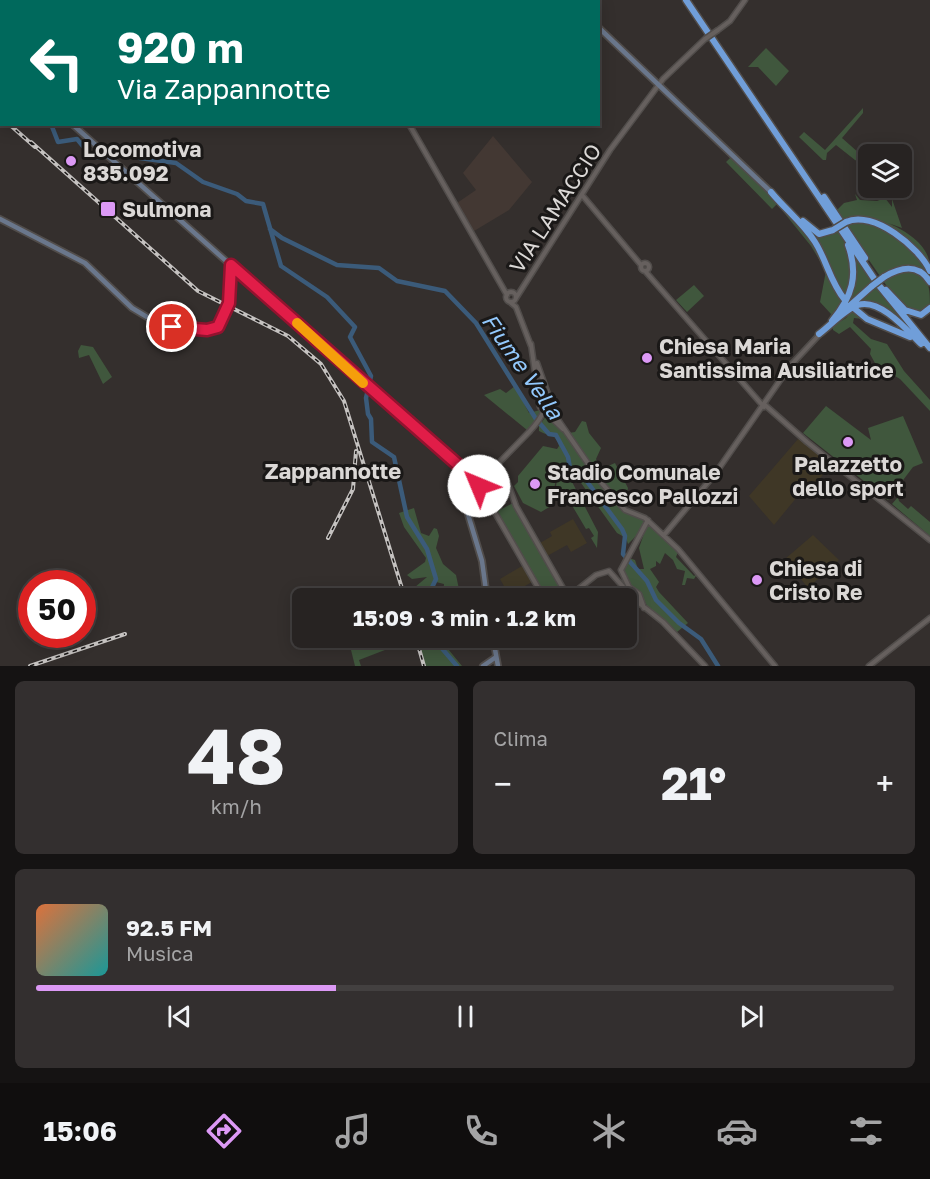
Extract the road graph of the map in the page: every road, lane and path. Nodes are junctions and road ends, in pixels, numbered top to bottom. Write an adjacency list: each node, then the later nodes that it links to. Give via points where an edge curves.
1 (686, 0): 14 (highway)
2 (691, 0): 18 (highway)
3 (746, 0): 6 (street, VIA LAMACCIO, bridge, via 729,21)
4 (600, 29): 5 (main road)
5 (652, 78): 6 (street); 7 (main road)
6 (663, 79): 7 (street, VIA LAMACCIO); 8 (street)
7 (659, 84): 8 (main road); 12 (street, VIA LAMACCIO, via 604,157)
8 (665, 90): 11 (main road)
9 (74, 126): 15 (main road)
10 (410, 126): 20 (street)
11 (771, 192): 16 (highway, bridge, via 815,232 823,234 862,219 902,238 919,253); 22 (highway, via 809,234)
12 (582, 195): 19 (street, VIA LAMACCIO); 31 (street)
13 (0, 219): 15 (main road, bridge, via 85,263 132,308 163,324 214,330 218,327 229,303)
14 (836, 223): 27 (highway, via 849,247 853,283 845,303); 29 (highway)
15 (231, 265): 33 (main road)
16 (930, 271)
17 (930, 282): 27 (highway, bridge, via 911,268 896,270 872,286)
18 (886, 290): 25 (highway, via 910,313 921,315); 29 (highway)
19 (520, 291): 20 (street, VIA LAMACCIO); 21 (street, VIA LAMACCIO)
20 (511, 294): 21 (street); 23 (street)
21 (516, 299): 23 (street); 24 (street)
22 (845, 300)
23 (510, 302): 24 (street)
24 (516, 307): 28 (street)
25 (930, 308)
26 (855, 309): 29 (highway, via 867,319)
27 (819, 334): 29 (highway, via 851,309 866,304 881,310); 31 (street, via 790,366)
28 (531, 345): 30 (street); 32 (street, via 540,406)
29 (929, 347)
30 (537, 363): 32 (street, via 554,414); 33 (street, bridge, via 547,398 546,411 485,475)
31 (765, 406): 36 (street); 37 (street)
32 (567, 433): 35 (street, via 620,506)
33 (482, 484): 34 (main road); 40 (street, via 506,480)
34 (486, 496): 38 (main road, via 467,511); 39 (street)
35 (648, 520): 36 (street); 43 (street, via 621,570 629,587)
36 (664, 535): 52 (street)
37 (930, 540)
38 (486, 588)
39 (538, 588)
40 (562, 588)
41 (580, 588): 42 (street, via 608,571)
42 (624, 588)
43 (640, 597): 44 (street); 45 (street)
44 (638, 603): 45 (street)
45 (645, 608): 51 (street)
46 (930, 618): 53 (street)
47 (495, 648): 48 (main road)
48 (496, 657): 49 (main road); 50 (main road)
49 (483, 666)
50 (498, 666)
51 (705, 666)
52 (775, 666)
53 (869, 666)

